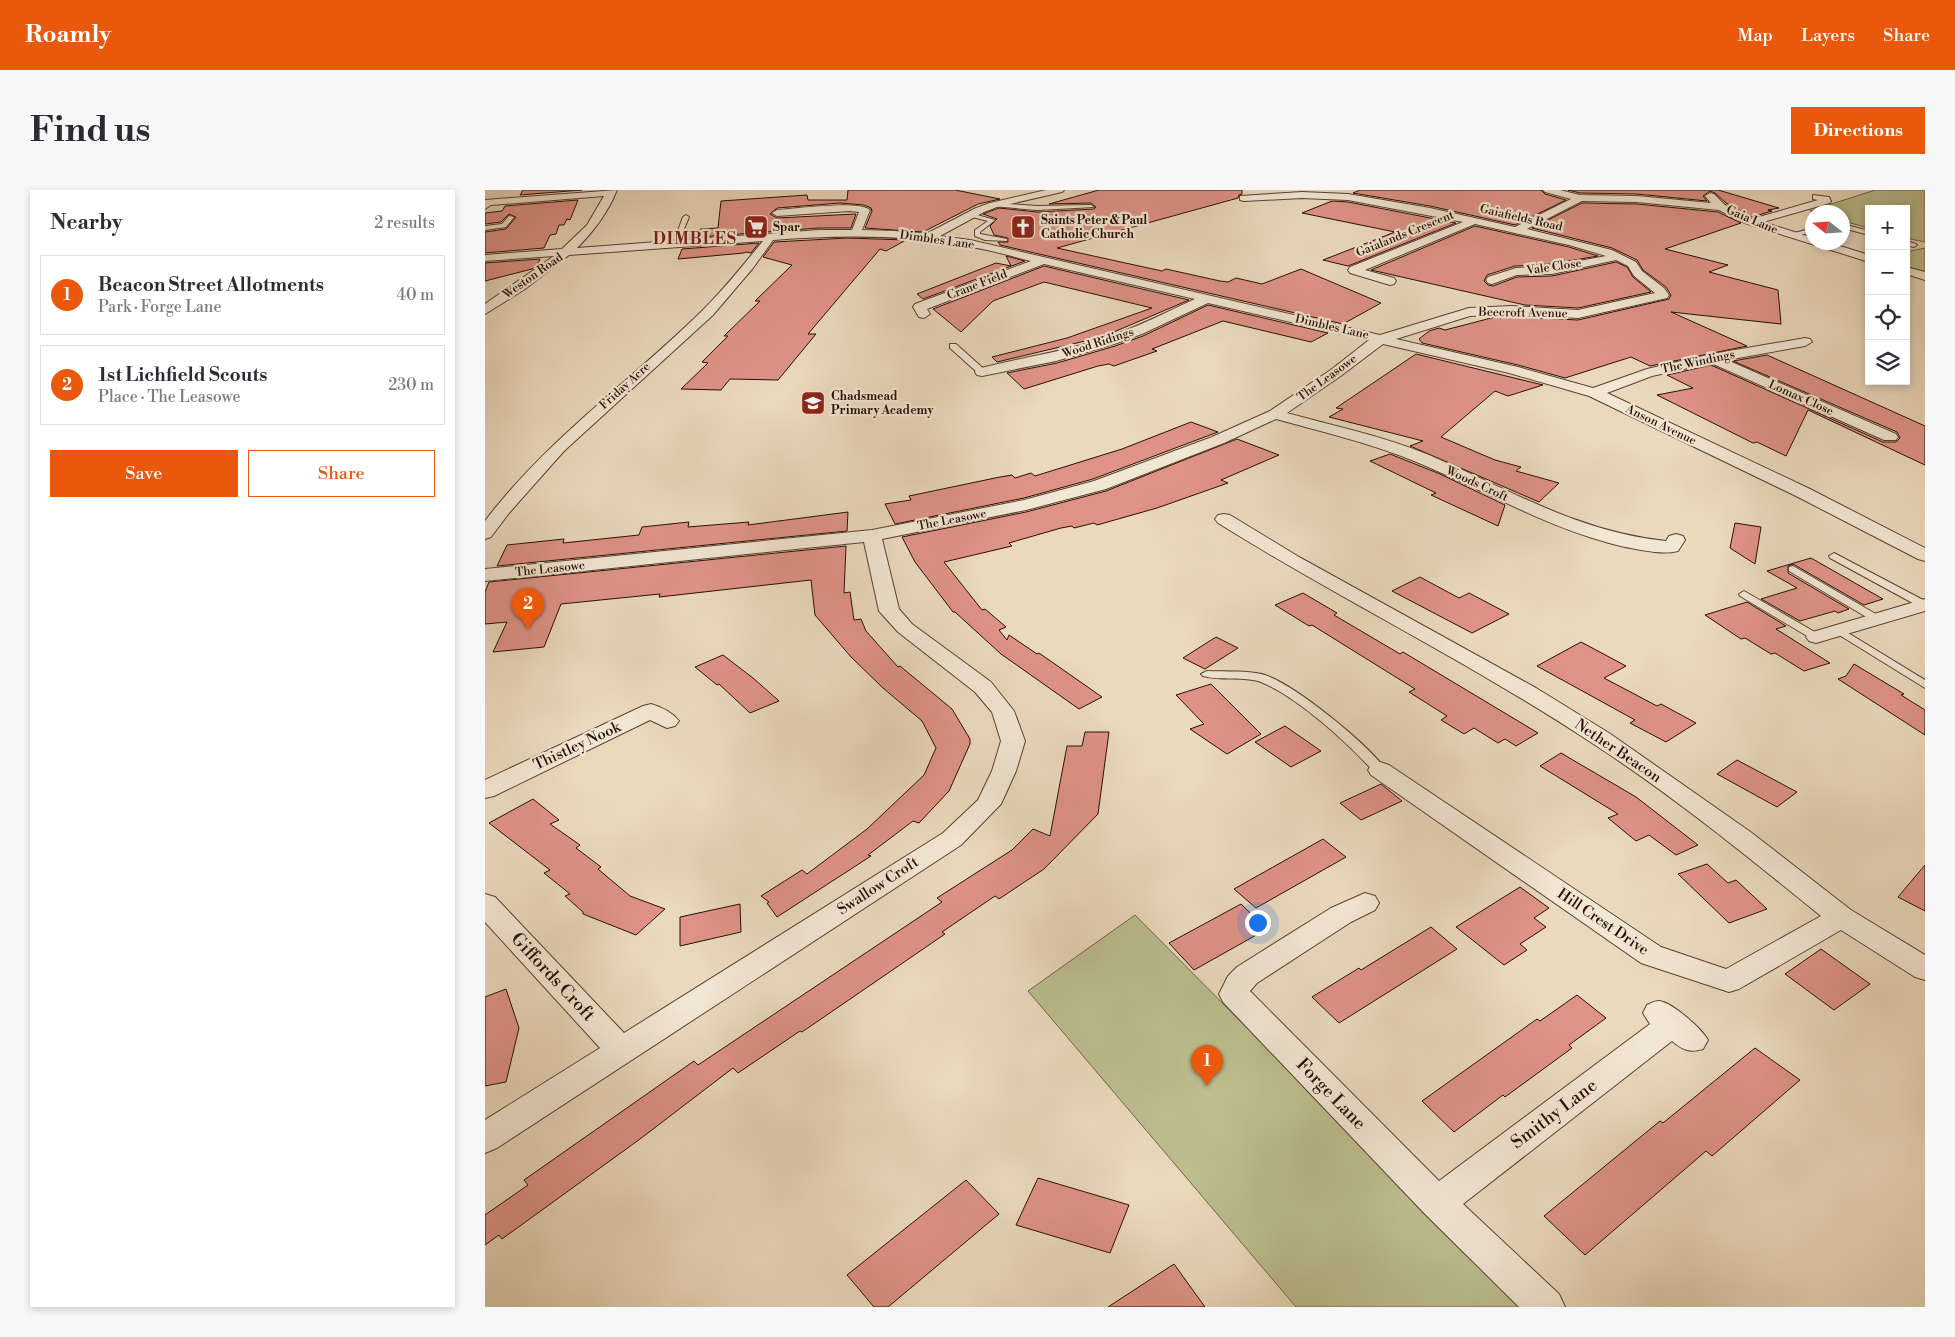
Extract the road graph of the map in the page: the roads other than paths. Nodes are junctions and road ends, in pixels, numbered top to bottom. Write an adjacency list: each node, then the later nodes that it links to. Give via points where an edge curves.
1 (1059, 190): 8 (street)
2 (1548, 190): 10 (street)
3 (611, 192): 13 (street, via 488,202); 39 (street, Weston Road, via 591,226)
4 (1336, 192): 9 (street, Gaiafields Road); 20 (street, Gaiafields Road)
5 (1703, 192): 15 (street, Gaia Lane)
6 (996, 193): 8 (street)
7 (1817, 197): 21 (street, via 1826,201)
8 (1022, 198): 12 (street)
9 (1244, 198)
10 (1580, 198): 15 (street, via 1637,199); 25 (street)
11 (978, 200): 12 (street)
12 (994, 205): 14 (lane); 17 (street)
13 (485, 206)
14 (1091, 207)
15 (1721, 207): 21 (street, Gaia Lane)
16 (777, 213): 28 (street, via 849,208 865,210)
17 (970, 215): 31 (street); 33 (lane, via 992,220 977,230 977,235)
18 (511, 217): 22 (lane)
19 (687, 217): 35 (lane)
20 (1474, 220): 25 (street, Gaiafields Road); 46 (street, Gaialands Crescent, via 1354,270)
21 (1752, 222): 29 (street, Gaia Lane)
22 (504, 226): 23 (lane); 30 (lane)
23 (485, 228)
24 (1850, 228): 27 (lane)
25 (1515, 231): 40 (street, Gaiafields Road)
26 (1805, 232): 29 (lane)
27 (1865, 232)
28 (855, 233): 31 (street, Dimbles Lane); 32 (street, Dimbles Lane, via 782,235)
29 (1789, 235): 34 (street, Gaia Lane)
30 (497, 236)
31 (930, 237): 43 (street, Dimbles Lane)
32 (766, 239): 35 (street, Dimbles Lane); 61 (street, Friday Acre, via 749,266 708,312 558,448)
33 (1005, 240)
34 (1805, 240)
35 (675, 243): 39 (street, Dimbles Lane)
36 (1910, 244): 37 (lane)
37 (1914, 245)
38 (1839, 250): 42 (street, Gaia Lane)
39 (567, 253): 41 (street, Dimbles Lane); 50 (street, Weston Road)
40 (1618, 256): 47 (street, Vale Close, via 1552,270 1516,272); 48 (street, Gaiafields Road, via 1632,264)
41 (485, 258)
42 (1865, 258)
43 (1043, 260): 49 (street, Dimbles Lane); 51 (street, Crane Field, via 919,307)
44 (1910, 271): 45 (street)
45 (1925, 276)
46 (1389, 281)
47 (1491, 281)
48 (1660, 291): 52 (street, Beecroft Avenue, via 1663,295 1578,314 1511,310 1469,312)
49 (1208, 298): 52 (street, Dimbles Lane); 56 (street, Wood Ridings, via 1129,334 1081,350)
50 (485, 310)
51 (924, 314)
52 (1379, 339): 57 (street, Anson Avenue, via 1513,370); 58 (street, The Leasowe)
53 (1805, 342): 55 (street, The Windings)
54 (953, 346): 56 (lane)
55 (1712, 358): 57 (street, The Windings, via 1647,374); 59 (street, Lomax Close, via 1895,436)
56 (982, 372)
57 (1593, 393): 64 (street, Anson Avenue, via 1802,492)
58 (1275, 414): 62 (street, The Leasowe, via 1211,443 1100,485 1026,506); 63 (street, Woods Croft, via 1385,444 1575,529 1651,546 1671,547)
59 (1867, 446)
60 (1224, 519): 80 (street, Nether Beacon, via 1290,561 1528,693 1601,738 1743,839)
61 (485, 533)
62 (872, 536): 67 (street, The Leasowe); 83 (street, Swallow Croft, via 889,611 905,628 983,687 1003,711 1013,741 988,804 951,839)
63 (1676, 540)
64 (1925, 555)
65 (1834, 556): 69 (lane)
66 (1793, 569): 70 (lane)
67 (485, 575)
68 (1744, 594): 72 (lane)
69 (1924, 605): 70 (street)
70 (1877, 619): 71 (street)
71 (1840, 631): 72 (street); 74 (lane)
72 (1816, 637)
73 (1207, 674): 76 (lane, via 1262,678 1296,698 1353,741)
74 (1925, 684)
75 (667, 721): 77 (street, Thistley Nook, via 651,711)
76 (1380, 770): 80 (street, Hill Crest Drive, via 1651,955 1729,981)
77 (485, 790)
78 (1365, 903): 85 (street, Forge Lane, via 1247,975 1234,994)
79 (485, 904): 83 (street, Giffords Croft)
80 (1841, 917): 81 (street, Nether Beacon)
81 (1925, 969)
82 (1674, 1026): 85 (street, Smithy Lane)
83 (621, 1050): 84 (street, Swallow Croft)
84 (485, 1138)
85 (1437, 1203): 86 (street, Forge Lane)
86 (1546, 1307)

